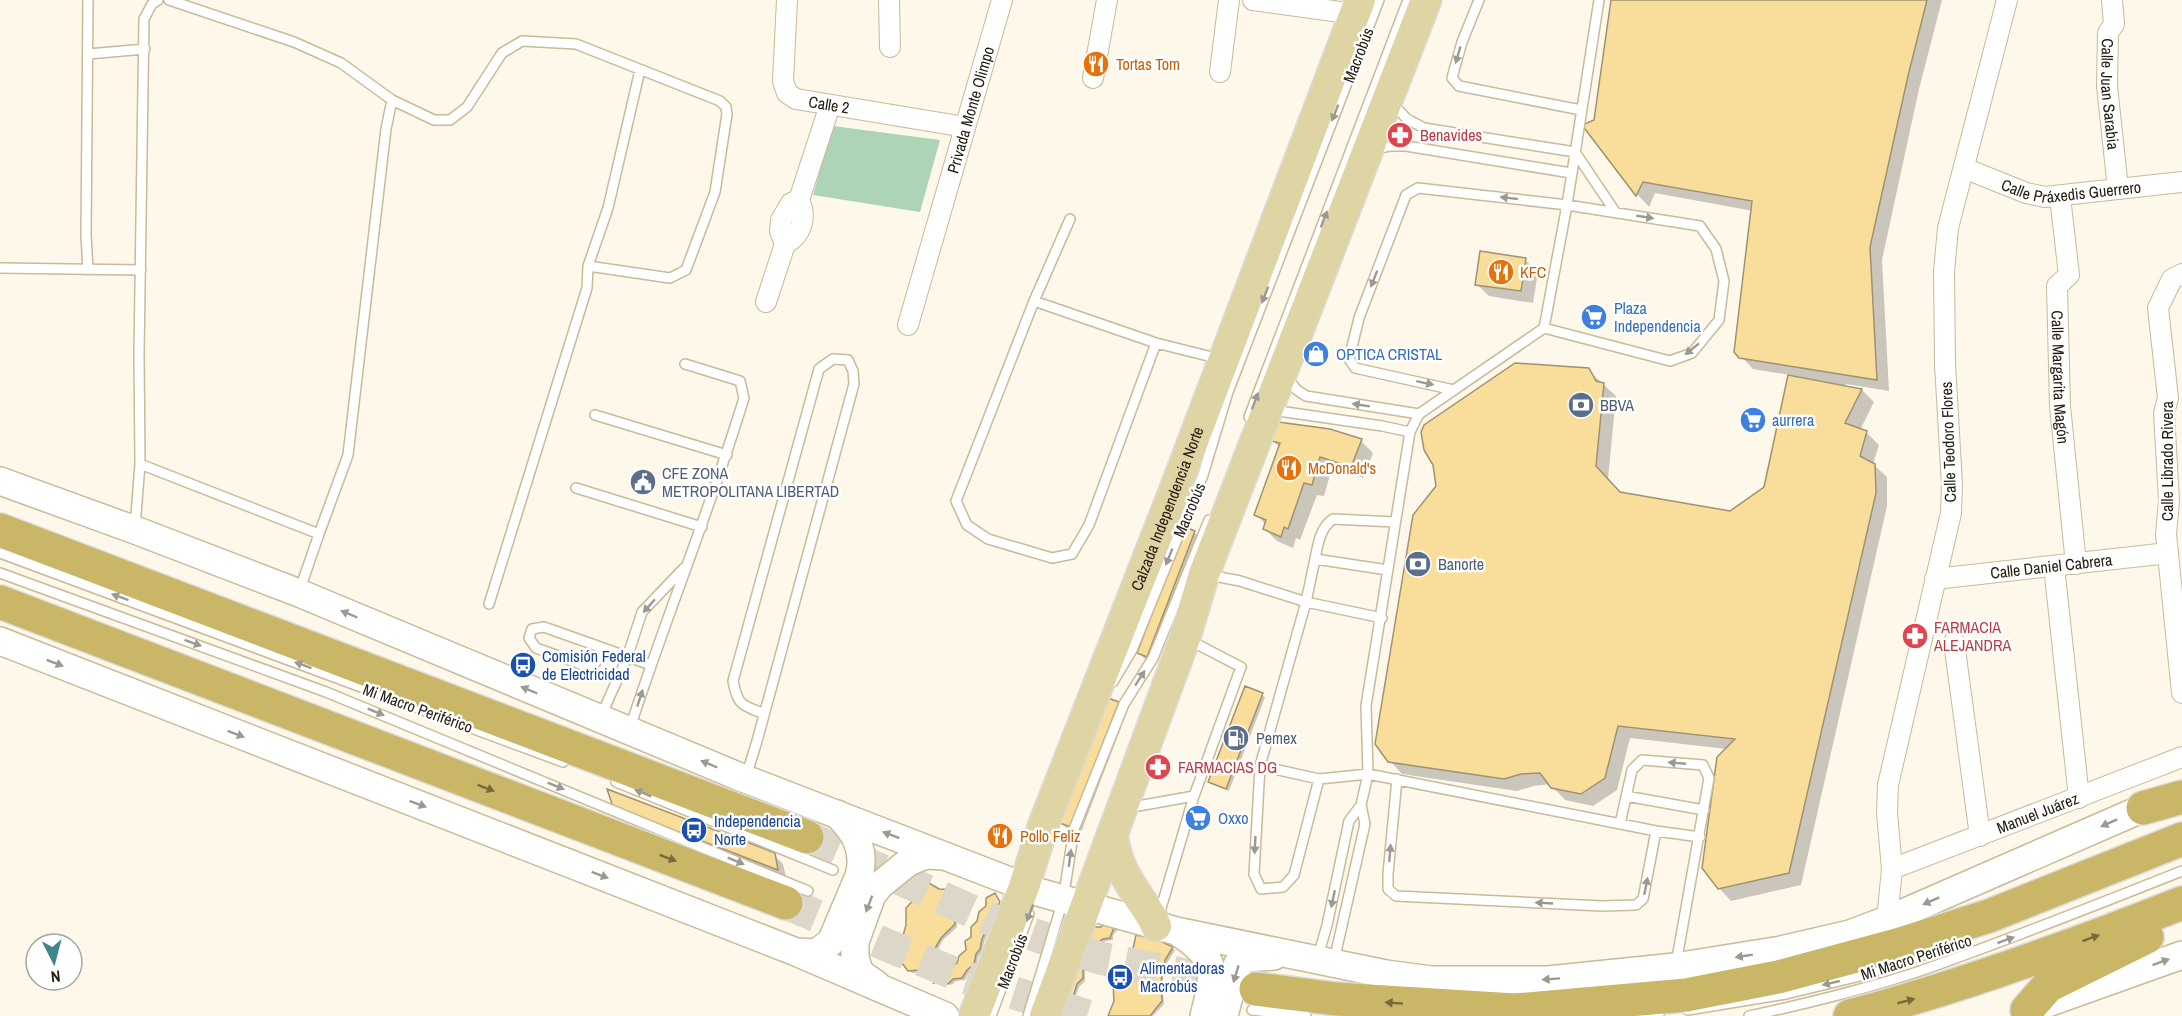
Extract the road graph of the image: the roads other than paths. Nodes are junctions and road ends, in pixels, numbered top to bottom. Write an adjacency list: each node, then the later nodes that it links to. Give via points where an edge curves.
1 (88, 0): 19 (lane)
2 (158, 0): 18 (lane, via 144,19)
3 (169, 0): 24 (lane, via 294,42 342,63)
4 (787, 0): 25 (street, Calle 2, via 785,87 796,99)
5 (889, 0): 17 (street)
6 (1002, 0): 27 (street, Privada Monte Olimpo)
7 (1107, 0): 22 (street)
8 (1229, 0): 21 (street)
9 (1253, 0): 16 (street)
10 (1408, 0): 54 (lane, Macrobús, one-way to 10)
11 (1426, 0): 23 (main road)
12 (1479, 0): 26 (lane, one-way to 26, via 1452,78 1460,86)
13 (1599, 0): 26 (lane)
14 (2007, 0): 30 (street, Calle Teodoro Flores)
15 (2112, 0): 33 (street, Calle Juan Sarabia, via 2114,24 2108,33 2107,86)
16 (1365, 5): 48 (main road, Calzada Independencia Norte); 88 (lane, Macrobús, one-way to 88, via 1228,392 1203,476 1132,650)
17 (890, 47)
18 (145, 49): 19 (lane); 41 (lane)
19 (88, 54): 40 (lane)
20 (640, 70): 24 (lane, via 576,44 522,41 502,53 467,107 450,120 434,120); 38 (lane, via 608,208); 38 (lane, via 720,101 726,107 715,192 686,270 670,278)
21 (1220, 72)
22 (1093, 78)
23 (1388, 97): 28 (lane, via 1407,119 1424,128); 29 (main road)
24 (392, 100): 66 (lane, via 384,140 348,455)
25 (830, 105): 27 (street, Calle 2); 44 (street, via 799,200 791,203 781,219 785,244)
26 (1581, 110): 28 (lane)
27 (965, 127): 45 (street, Privada Monte Olimpo, via 938,221 926,231 921,243 920,256 925,266)
28 (1575, 152): 31 (lane); 36 (lane)
29 (1365, 155): 31 (lane, via 1379,147 1406,146); 50 (main road)
30 (1964, 168): 34 (street, Calle Práxedis Guerrero, via 2026,193); 76 (street, Calle Teodoro Flores, via 1948,228 1945,261 1945,363 1952,485 1951,513)
31 (1571, 173): 35 (lane)
32 (2182, 182): 33 (street, Calle Práxedis Guerrero)
33 (2118, 189): 34 (street, Calle Práxedis Guerrero)
34 (2060, 197): 71 (street, Calle Margarita Magón, via 2069,275 2057,286 2060,406)
35 (1567, 205): 36 (lane); 46 (lane); 51 (lane, one-way to 51, via 1418,188 1406,195 1359,318 1349,359 1355,368)
36 (1616, 213): 46 (lane, one-way to 46, via 1700,226 1716,249 1724,280 1719,320 1692,352 1670,361)
37 (1070, 219): 43 (lane)
38 (588, 266): 80 (lane, via 587,288)
39 (0, 268): 40 (lane)
40 (88, 270): 41 (lane)
41 (141, 270): 57 (lane)
42 (2182, 274): 60 (street, Calle Librado Rivera, via 2172,279 2158,308 2168,398 2164,413)
43 (1034, 301): 47 (lane); 47 (lane, via 956,501 967,525 988,539 1052,558 1072,554 1089,525)
44 (766, 302)
45 (908, 325)
46 (1544, 328): 51 (lane)
47 (1156, 343): 48 (lane)
48 (1222, 360): 123 (main road, Calzada Independencia Norte, via 1043,826)
49 (685, 364): 56 (lane, via 740,381 744,398)
50 (1283, 373): 52 (lane, one-way to 50, via 1306,396); 54 (main road)
51 (1454, 390): 52 (lane)
52 (1419, 414): 55 (lane)
53 (595, 415): 56 (lane)
54 (1256, 418): 55 (lane, via 1370,424); 75 (main road)
55 (1410, 432): 62 (lane)
56 (727, 454): 63 (lane)
57 (140, 464): 65 (lane); 66 (lane)
58 (0, 481): 65 (street)
59 (576, 488): 63 (lane)
60 (2176, 500): 68 (street, Calle Librado Rivera, via 2166,534)
61 (1213, 512): 125 (lane, Macrobús, one-way to 61, via 1074,829 1124,704 1153,658)
62 (1395, 522): 69 (lane, via 1334,519 1326,524); 73 (lane)
63 (702, 527): 70 (lane)
64 (0, 530): 116 (highway)
65 (135, 530): 77 (street)
66 (319, 534): 77 (lane)
67 (0, 553): 96 (lane, Mi Macro Periférico, one-way to 67)
68 (2168, 554): 71 (street, Calle Daniel Cabrera); 89 (street, Calle Librado Rivera)
69 (1315, 559): 73 (lane); 79 (lane)
70 (688, 564): 86 (lane, one-way to 86, via 642,612); 87 (lane)
71 (2076, 564): 72 (street, Calle Daniel Cabrera)
72 (2054, 566): 76 (street, Calle Daniel Cabrera); 107 (street)
73 (1388, 570): 81 (lane)
74 (0, 573): 124 (lane, Mi Macro Periférico, one-way to 124, via 326,692)
75 (1204, 574): 79 (lane); 82 (main road)
76 (1935, 579): 120 (street, Calle Teodoro Flores, via 1888,785)
77 (299, 593): 92 (street, one-way to 77)
78 (0, 602): 124 (highway, one-way to 124)
79 (1306, 602): 81 (lane); 97 (lane)
80 (489, 604)
81 (1382, 618): 98 (lane, via 1366,706)
82 (1185, 638): 104 (lane, via 1241,667); 112 (main road)
83 (0, 641): 131 (street, one-way to 131)
84 (1954, 642): 115 (street)
85 (602, 648): 85 (lane, via 543,627 532,629 529,638 536,648 586,666 596,662); 86 (lane)
86 (627, 658): 87 (lane); 92 (lane)
87 (651, 665): 93 (lane, one-way to 87)
88 (1110, 687)
89 (2182, 693)
90 (1105, 696): 94 (lane)
91 (764, 714): 91 (lane, via 854,384 854,370 848,360 833,359 819,369 733,681 741,704); 100 (lane)
92 (600, 720): 93 (street)
93 (630, 731): 100 (street, one-way to 93)
94 (1088, 739)
95 (2182, 757): 107 (street, Manuel Juárez)
96 (574, 766)
97 (1260, 766): 101 (lane); 101 (lane, one-way to 101, via 1254,874 1261,889 1283,887 1293,875)
98 (1368, 774): 101 (lane); 102 (lane); 108 (lane)
99 (608, 778): 121 (lane, one-way to 99)
100 (745, 779): 111 (street)
101 (1319, 779)
102 (1397, 779): 113 (lane); 114 (lane, via 1388,874 1388,889 1396,896 1636,905 1643,899)
103 (2182, 791): 109 (street)
104 (1194, 796): 112 (lane); 129 (lane)
105 (1626, 796): 110 (lane); 110 (lane, one-way to 105, via 1709,778 1703,765 1642,760 1632,770); 113 (lane)
106 (2182, 797): 109 (highway)
107 (2079, 798): 115 (street, Manuel Juárez)
108 (1361, 805): 133 (lane, one-way to 133, via 1349,821); 133 (lane, via 1365,824)
109 (2143, 808): 127 (street, one-way to 127)
110 (1704, 810): 117 (lane)
111 (837, 814): 119 (street, one-way to 111); 131 (street, via 860,846 859,876 831,942 816,953)
112 (1117, 821): 125 (main road); 129 (main road, via 1116,855 1123,874 1154,919)
113 (1620, 824): 114 (lane)
114 (1656, 831): 117 (lane)
115 (1980, 836): 120 (street, Manuel Juárez)
116 (807, 837)
117 (1700, 837): 134 (lane)
118 (2182, 839): 136 (highway, one-way to 136, via 1989,916 1907,942 1778,977 1686,995 1515,1010 1336,999)
119 (949, 857): 123 (street); 135 (street, one-way to 135, via 927,855 907,863 872,895 855,942 855,958 860,973)
120 (1892, 869): 127 (street, Calle Teodoro Flores)
121 (833, 870)
122 (2182, 871): 150 (lane, Mi Macro Periférico, one-way to 122, via 1914,973)
123 (1034, 887): 125 (street); 142 (main road, Calzada Independencia Norte); 143 (lane, Macrobús, one-way to 143)
124 (797, 897)
125 (1074, 903): 129 (street); 144 (lane, Macrobús); 145 (main road)
126 (2182, 903): 151 (highway, one-way to 126, via 1936,992)
127 (1887, 920): 134 (street, one-way to 134, via 1850,934 1780,951)
128 (2182, 920): 139 (highway, via 2048,986)
129 (1166, 928): 133 (street); 146 (street, via 1198,945 1210,963 1212,985)
130 (1972, 938): 137 (lane, Mi Macro Periférico, one-way to 137, via 1860,976 1786,994)
131 (796, 952): 135 (street)
132 (2182, 955): 139 (street, one-way to 132)
133 (1319, 959): 134 (street, one-way to 133, via 1548,980 1431,980); 147 (street, one-way to 147, via 1246,958 1237,965)
134 (1675, 967)
135 (891, 993): 140 (street); 141 (street)
136 (1254, 999): 148 (lane)
137 (1682, 1011)
138 (1671, 1012): 149 (lane)
139 (2022, 1013)
140 (908, 1016)
141 (945, 1016)
142 (974, 1016)
143 (991, 1016)
144 (1028, 1016)
145 (1045, 1016)
146 (1204, 1016)
147 (1224, 1016)
148 (1306, 1016)
149 (1639, 1016)
150 (1749, 1016)
151 (1850, 1016)

